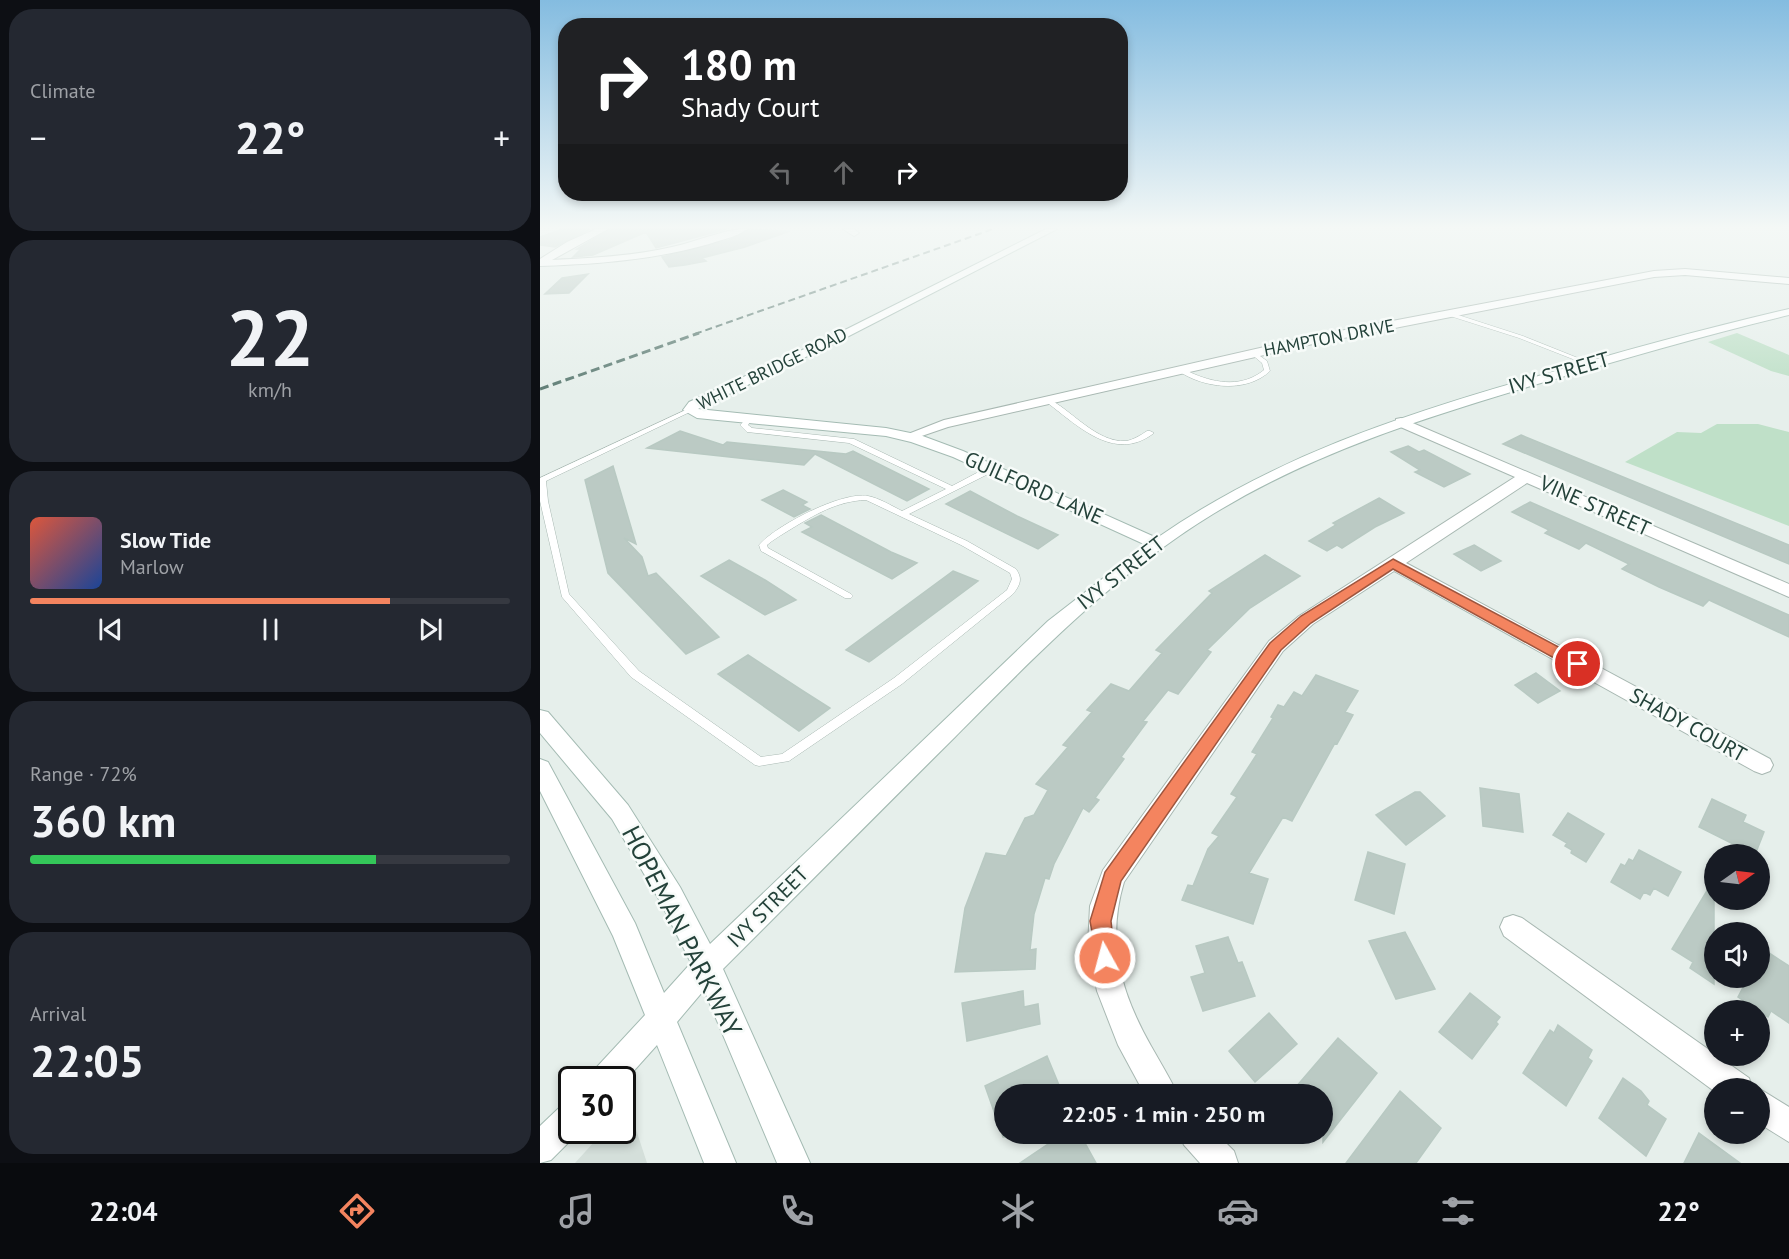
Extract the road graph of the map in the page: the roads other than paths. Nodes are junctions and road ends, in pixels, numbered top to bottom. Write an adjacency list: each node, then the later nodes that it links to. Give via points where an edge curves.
1 (945, 283): 9 (street, WHITE BRIDGE ROAD)
2 (1606, 283): 4 (street, HAMPTON DRIVE)
3 (1789, 312): 6 (street, IVY STREET, via 1719,327)
4 (1449, 314): 5 (street, HAMPTON DRIVE); 6 (lane)
5 (1253, 353): 7 (street, HAMPTON DRIVE); 7 (lane, via 1265,362 1267,371 1243,383 1214,382)
6 (1590, 364): 11 (street, IVY STREET)
7 (1180, 370): 8 (street, HAMPTON DRIVE)
8 (1047, 400): 12 (lane, via 1087,428 1118,442 1131,442); 13 (street, HAMPTON DRIVE)
9 (690, 410): 10 (street, WHITE BRIDGE ROAD); 17 (lane, via 548,476 541,484 544,501 565,595 635,674 759,762 785,758 871,701 1017,583 1013,571)
10 (749, 419): 13 (street, WHITE BRIDGE ROAD); 16 (lane, via 744,425 750,430 851,441)
11 (1401, 422): 15 (street, VINE STREET); 18 (street, IVY STREET, via 1280,471 1205,512)
12 (1150, 433)
13 (910, 436): 14 (street, GUILFORD LANE)
14 (991, 469): 16 (lane); 18 (street, GUILFORD LANE)
15 (1527, 476): 19 (street); 20 (street, VINE STREET)
16 (952, 489): 17 (lane)
17 (903, 514): 21 (lane, via 867,498 848,498 764,545 764,549)
18 (1157, 544): 26 (street, IVY STREET, via 1055,625)
19 (1393, 563): 23 (street, SHADY COURT); 30 (street, via 1306,620 1276,646 1112,878 1101,921 1107,976 1131,1042)
20 (1789, 591)
21 (849, 596)
22 (540, 718): 26 (street, HOPEMAN PARKWAY, via 620,811)
23 (1762, 765)
24 (540, 768): 27 (street, via 625,932)
25 (1513, 927): 29 (street)
26 (707, 966): 27 (street, IVY STREET); 37 (street, HOPEMAN PARKWAY)
27 (661, 1018): 28 (street, IVY STREET); 36 (street)
28 (618, 1066)
29 (1723, 1078)
30 (1156, 1084)
31 (1770, 1112): 32 (street)
32 (1789, 1126)
33 (558, 1131): 35 (street)
34 (1204, 1144): 38 (street)
35 (540, 1149)
36 (720, 1163)
37 (794, 1163)
38 (1222, 1163)

